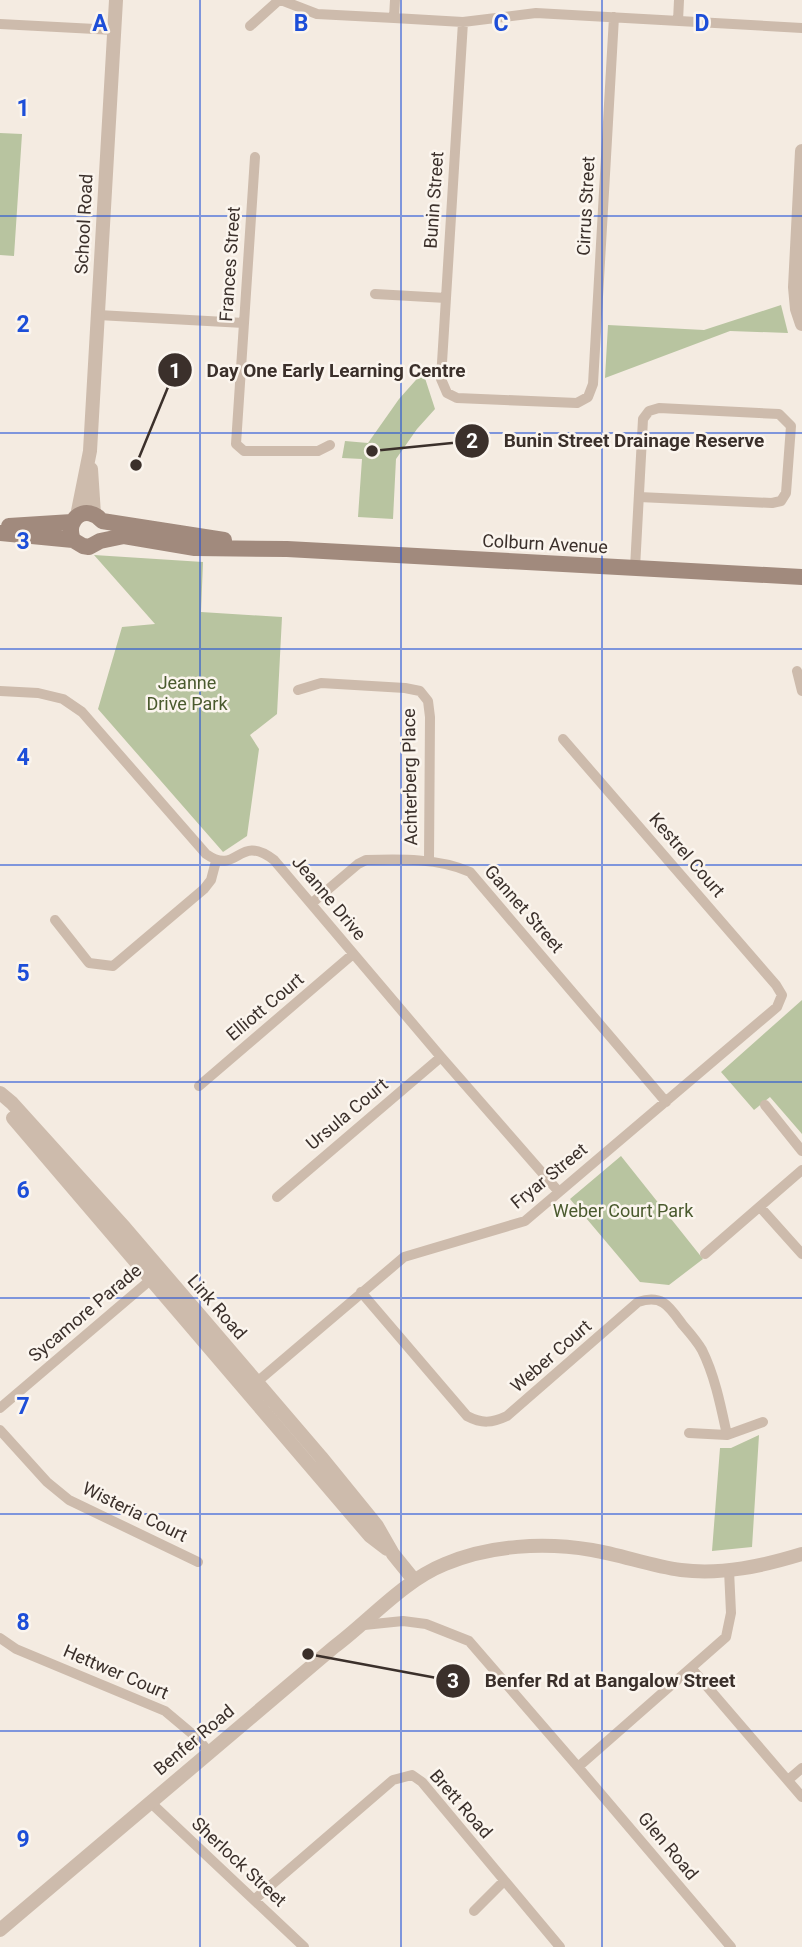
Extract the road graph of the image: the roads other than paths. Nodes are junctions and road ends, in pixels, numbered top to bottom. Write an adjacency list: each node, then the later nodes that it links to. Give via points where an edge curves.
1 (116, 0): 12 (street, School Road)
2 (280, 0): 6 (street, via 317,14); 10 (street)
3 (395, 0): 6 (street)
4 (679, 0): 7 (street)
5 (614, 17): 7 (street); 8 (street, via 536,13); 20 (street, Cirrus Street, via 588,397 577,403 457,398 447,393)
6 (394, 18): 8 (street)
7 (677, 20): 11 (street)
8 (463, 22): 16 (street, Bunin Street)
9 (0, 24): 12 (street)
10 (250, 26)
11 (802, 28)
12 (114, 30): 17 (street, School Road)
13 (802, 151): 19 (street, via 795,287)
14 (255, 157): 18 (street, Frances Street)
15 (375, 294): 16 (street)
16 (446, 298): 20 (street, Bunin Street)
17 (98, 315): 18 (street); 22 (street, School Road)
18 (244, 323): 21 (street, Frances Street, via 236,444 244,451 318,451)
19 (802, 324)
20 (441, 379)
21 (330, 445)
22 (90, 450): 24 (street, School Road); 25 (street, School Road)
23 (639, 497): 23 (street, via 643,419 649,411 779,414 791,426 782,501); 31 (street)
24 (98, 517): 25 (main road, Colburn Avenue, via 85,512); 29 (main road, via 104,532); 30 (main road, Colburn Avenue)
25 (74, 519): 26 (main road, Colburn Avenue); 28 (main road)
26 (0, 527)
27 (0, 533): 28 (main road, Colburn Avenue)
28 (73, 540): 29 (main road, Colburn Avenue, via 83,546)
29 (100, 541): 30 (main road, Colburn Avenue, via 124,536 195,548)
30 (287, 549): 31 (main road, Colburn Avenue)
31 (635, 568): 32 (main road, Colburn Avenue)
32 (802, 577)
33 (797, 671): 36 (street)
34 (298, 690): 39 (street, Achterberg Place, via 321,683 405,688 420,691 428,701)
35 (0, 691): 38 (street, via 63,699 82,712)
36 (802, 691)
37 (563, 739): 43 (street, Kestrel Court)
38 (216, 861): 40 (street, Jeanne Drive, via 231,860 253,849 264,852); 41 (street, via 204,889 113,966 89,963)
39 (429, 861): 40 (street, Gannet Street, via 366,860); 48 (street, Gannet Street, via 470,872)
40 (312, 903): 42 (street, Jeanne Drive)
41 (55, 920)
42 (353, 954): 44 (street, Jeanne Drive); 45 (street, Elliott Court)
43 (782, 995): 48 (street, Fryar Street, via 777,1007)
44 (441, 1057): 52 (street, Jeanne Drive); 53 (street, Ursula Court)
45 (199, 1086)
46 (0, 1093): 57 (street, Link Road, via 125,1228)
47 (0, 1099): 57 (street, Link Road)
48 (666, 1102): 52 (street, Fryar Street)
49 (765, 1105): 50 (street)
50 (802, 1151)
51 (802, 1170): 54 (street)
52 (559, 1192): 58 (street, Fryar Street, via 525,1221 404,1257)
53 (277, 1197)
54 (761, 1207): 55 (street); 56 (street)
55 (705, 1254)
56 (802, 1254)
57 (156, 1276): 59 (street, Link Road); 60 (street, Sycamore Parade)
58 (361, 1292): 59 (street, Fryar Street); 64 (street, Weber Court, via 467,1416 479,1422 507,1416 638,1302 660,1301 701,1348)
59 (252, 1387): 68 (street, Link Road, via 369,1516)
60 (0, 1408)
61 (763, 1422): 64 (street)
62 (0, 1430): 66 (street, Wisteria Court, via 69,1500)
63 (689, 1433): 64 (street)
64 (727, 1435)
65 (802, 1554): 67 (street)
66 (198, 1562)
67 (729, 1570): 68 (street, via 683,1570 594,1550 526,1546 446,1564); 71 (street, via 731,1613 726,1637)
68 (414, 1580): 69 (street, Benfer Road)
69 (364, 1625): 72 (street, Benfer Road); 73 (street, Glen Road, via 426,1624 469,1641)
70 (0, 1638): 72 (street, Hettwer Court, via 16,1649 164,1711)
71 (692, 1669): 73 (street); 75 (street)
72 (209, 1752): 77 (street, Benfer Road)
73 (578, 1767): 84 (street, Glen Road)
74 (802, 1768): 75 (street)
75 (788, 1780): 76 (street)
76 (802, 1797)
77 (150, 1802): 79 (street, Sherlock Street); 81 (street, Benfer Road)
78 (504, 1881): 79 (street, Brett Road, via 412,1775 393,1780); 80 (street); 83 (street, Brett Road)
79 (255, 1899): 82 (street, Sherlock Street)
80 (474, 1911)
81 (0, 1930)
82 (304, 1947)
83 (561, 1947)
84 (731, 1947)

